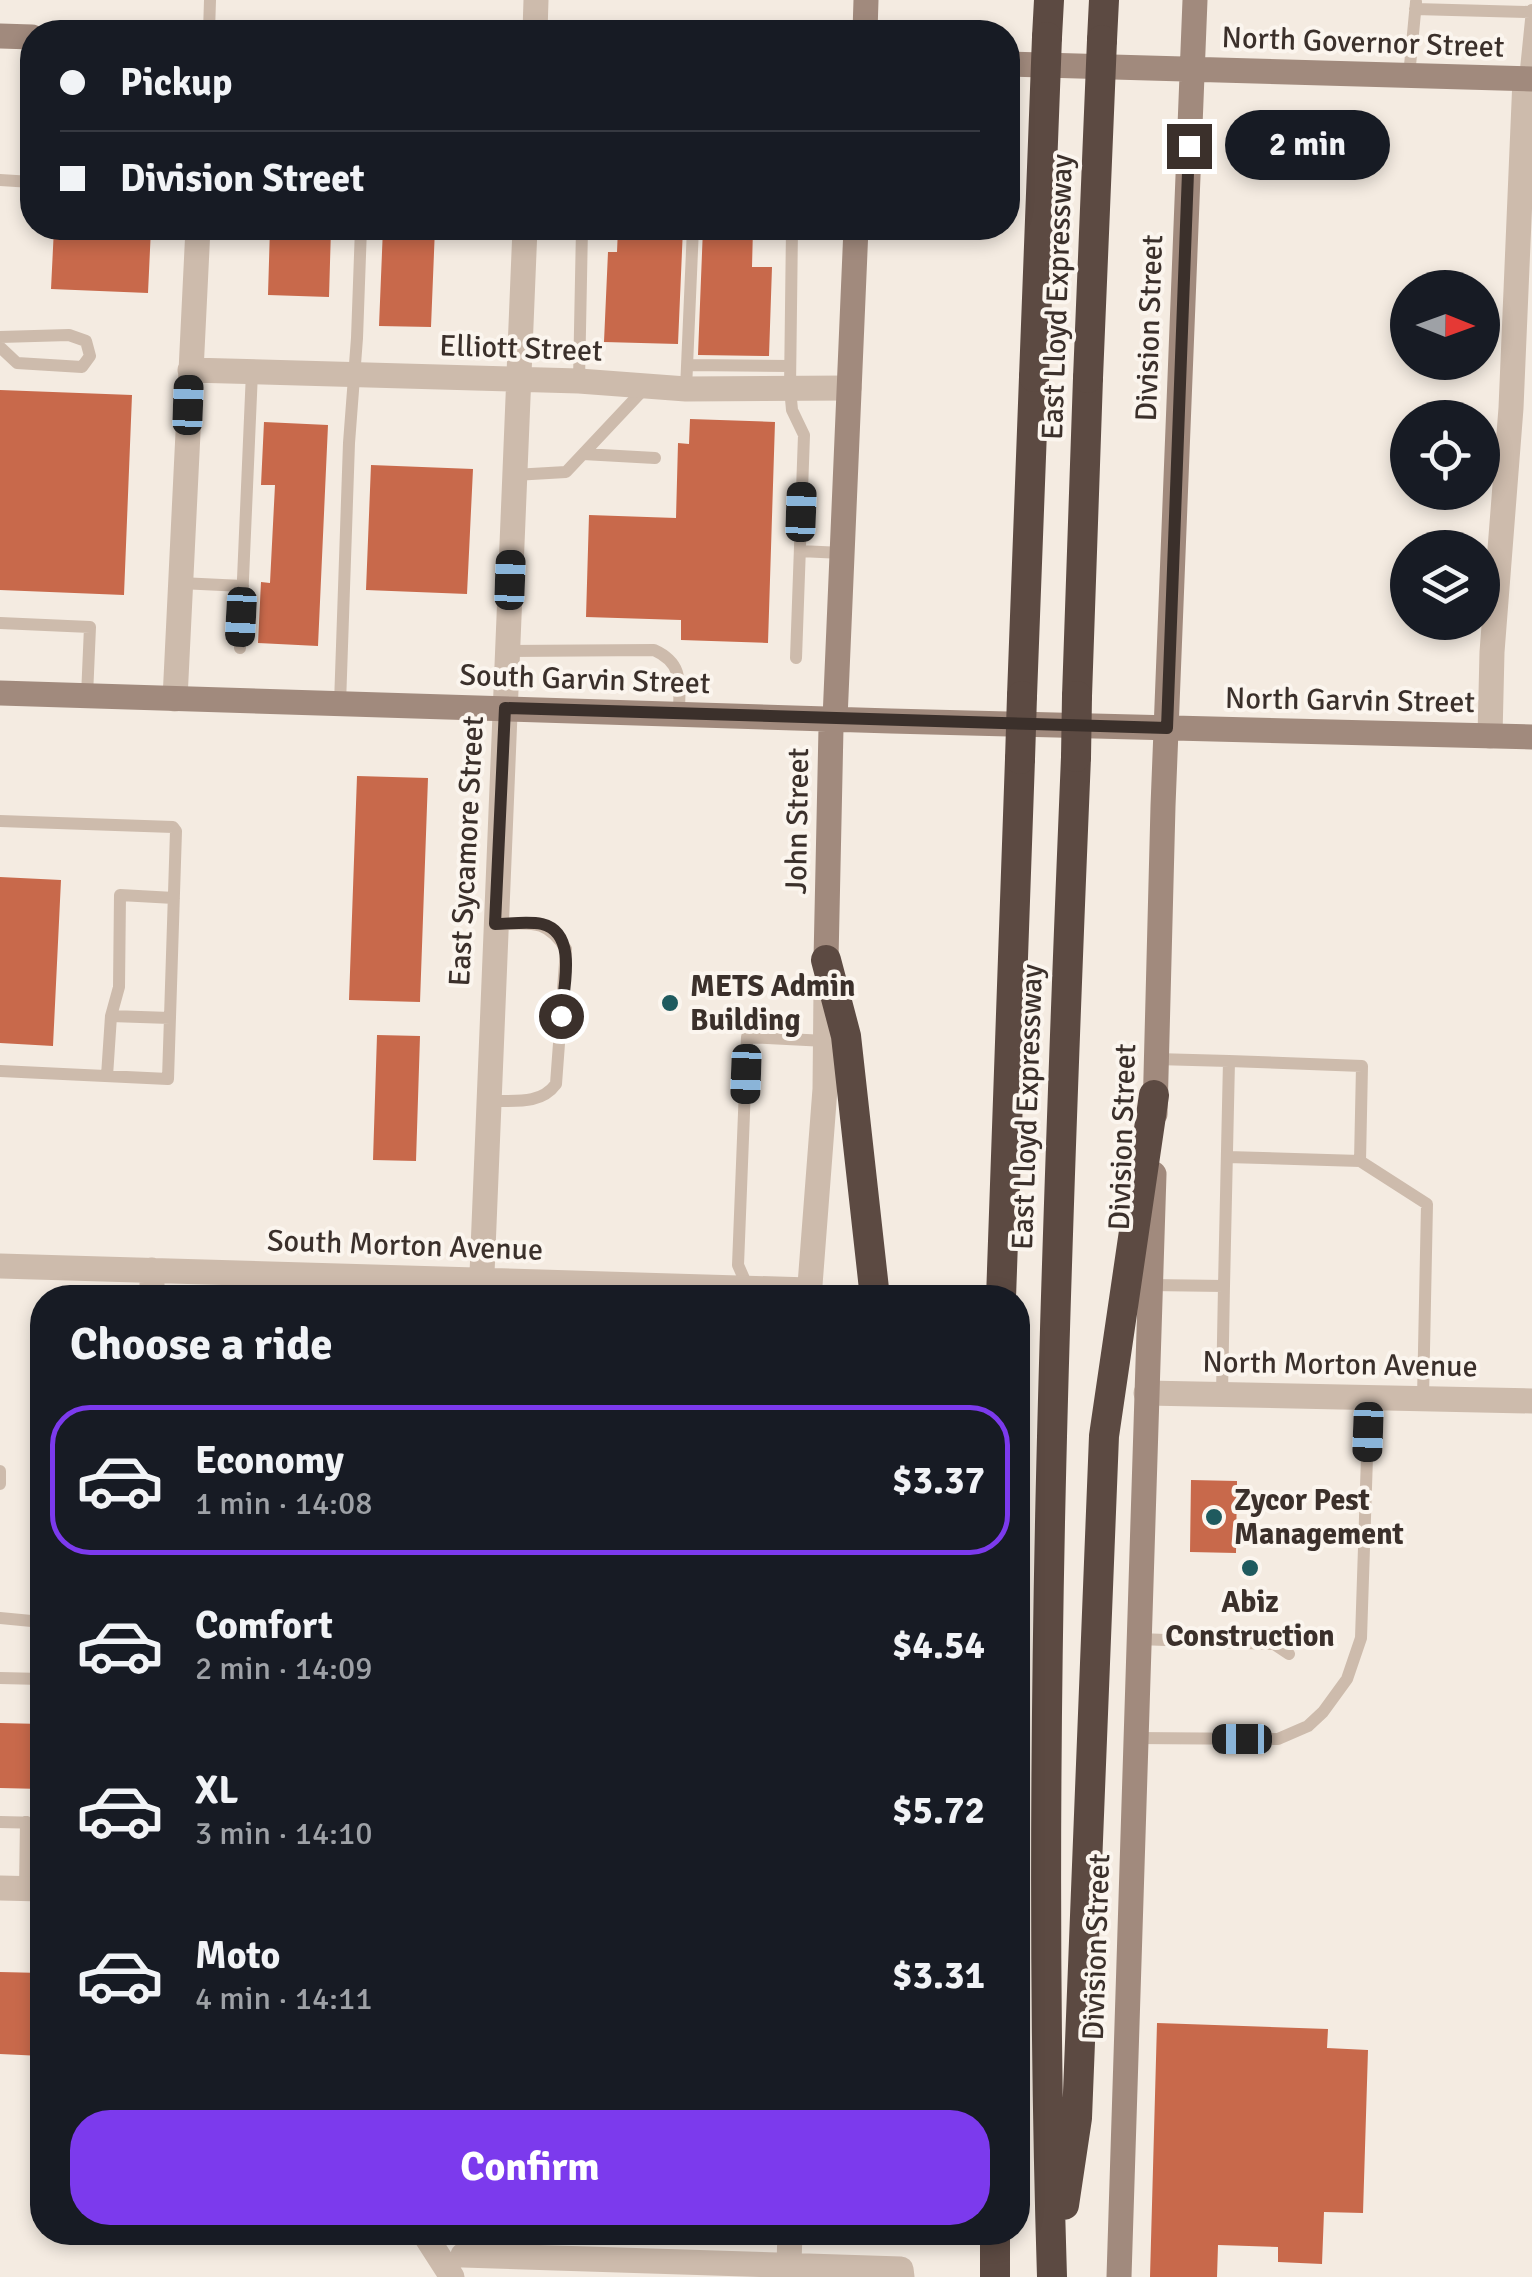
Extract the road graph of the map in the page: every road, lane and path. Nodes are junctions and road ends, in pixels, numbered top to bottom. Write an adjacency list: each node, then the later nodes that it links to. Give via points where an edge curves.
1 (1050, 0): 73 (highway, East Lloyd Expressway, bridge)
2 (1104, 0): 100 (highway, East Lloyd Expressway, bridge, via 1055,1297 1048,1633)
3 (1195, 0): 7 (main road, Division Street)
4 (1415, 4): 5 (lane); 8 (lane)
5 (1531, 11): 9 (lane)
6 (1020, 64): 7 (main road, North Governor Street)
7 (1192, 69): 8 (main road, North Governor Street); 47 (main road, Division Street)
8 (1409, 76): 9 (main road, North Governor Street)
9 (1528, 79): 28 (street)
10 (197, 240): 19 (street)
11 (361, 240): 21 (lane)
12 (524, 240): 24 (street, East Sycamore Street)
13 (582, 240): 25 (lane)
14 (692, 240): 22 (lane)
15 (792, 240): 23 (lane)
16 (855, 240): 27 (main road, John Street)
17 (0, 337): 18 (lane, via 69,336 86,341 90,356 82,367 17,363)
18 (0, 348)
19 (190, 370): 20 (street, Elliott Street); 34 (street)
20 (252, 372): 21 (street, Elliott Street); 35 (lane)
21 (353, 375): 24 (street, Elliott Street); 43 (lane)
22 (686, 377): 23 (street, Elliott Street); 26 (street, Elliott Street)
23 (790, 377): 27 (street, Elliott Street); 32 (lane, via 792,410 804,436)
24 (518, 379): 25 (street, Elliott Street); 31 (street, East Sycamore Street)
25 (579, 382): 26 (street, Elliott Street)
26 (646, 386): 29 (lane)
27 (849, 388): 33 (main road, John Street)
28 (1521, 408): 48 (street, via 1492,652)
29 (582, 454): 30 (lane); 31 (lane, via 566,472)
30 (655, 458)
31 (514, 475): 38 (street, East Sycamore Street)
32 (800, 551): 33 (lane); 39 (lane)
33 (842, 553): 46 (main road, John Street)
34 (180, 583): 35 (lane); 42 (street)
35 (243, 586): 37 (lane)
36 (0, 623): 41 (lane, via 90,627)
37 (240, 648)
38 (507, 651): 44 (street, East Sycamore Street); 45 (lane, via 654,650 669,656 680,674)
39 (796, 658)
40 (0, 693): 41 (main road, South Garvin Street)
41 (87, 696): 42 (main road, South Garvin Street)
42 (175, 699): 43 (main road, South Garvin Street)
43 (340, 704): 44 (main road, South Garvin Street)
44 (505, 708): 45 (main road, South Garvin Street); 52 (street, East Sycamore Street)
45 (679, 714): 46 (main road, South Garvin Street)
46 (835, 719): 47 (main road, South Garvin Street); 53 (main road, John Street)
47 (1167, 728): 48 (main road, North Garvin Street); 57 (main road, Division Street)
48 (1490, 736): 49 (main road, North Garvin Street)
49 (1532, 737)
50 (0, 820): 51 (lane, via 174,827)
51 (174, 898): 54 (lane, via 120,895 119,987); 55 (lane)
52 (495, 924): 62 (street, East Sycamore Street); 62 (lane, via 543,924 566,949 556,1084 534,1100)
53 (826, 960): 56 (street, John Street); 72 (highway, via 846,1036)
54 (111, 1016): 55 (lane); 60 (lane)
55 (170, 1018): 60 (lane, via 168,1079)
56 (827, 1041): 70 (lane, via 747,1036 738,1264); 71 (street, John Street)
57 (1156, 1059): 58 (lane); 61 (main road, Division Street)
58 (1229, 1062): 63 (lane); 64 (lane, via 1362,1066)
59 (0, 1071): 60 (lane)
60 (107, 1076)
61 (1154, 1095): 74 (main road, Division Street); 100 (highway, via 1104,1436 1077,2118)
62 (488, 1100): 69 (street, East Sycamore Street)
63 (1227, 1157): 64 (lane); 75 (lane)
64 (1360, 1160): 79 (lane, via 1427,1204)
65 (0, 1266): 66 (street, South Morton Avenue)
66 (152, 1270): 67 (street); 68 (street, South Morton Avenue)
67 (152, 1285)
68 (309, 1285)
69 (481, 1285)
70 (746, 1285)
71 (810, 1285)
72 (875, 1285)
73 (1001, 1285)
74 (1150, 1285): 75 (lane); 76 (main road, Division Street)
75 (1224, 1286): 77 (lane)
76 (1146, 1392): 77 (street, North Morton Avenue); 85 (main road, Division Street)
77 (1222, 1394): 78 (street, North Morton Avenue)
78 (1369, 1397): 79 (street, North Morton Avenue); 89 (lane, via 1362,1638 1347,1679 1308,1726 1278,1739)
79 (1424, 1398): 80 (street, North Morton Avenue)
80 (1532, 1402)
81 (0, 1472): 82 (lane)
82 (0, 1484)
83 (0, 1618): 84 (lane)
84 (30, 1621)
85 (1139, 1639): 86 (lane, via 1274,1644); 89 (main road, Division Street)
86 (1288, 1654)
87 (0, 1678): 88 (lane)
88 (30, 1679)
89 (1136, 1738): 101 (main road, Division Street)
90 (0, 1822): 91 (lane)
91 (26, 1822): 92 (lane); 93 (lane)
92 (30, 1822)
93 (22, 1889)
94 (790, 2245): 97 (street)
95 (995, 2245): 99 (highway)
96 (460, 2260): 97 (street)
97 (789, 2264): 98 (street, via 901,2269)
98 (902, 2277)
99 (995, 2277)
100 (1053, 2277)
101 (1119, 2277)

